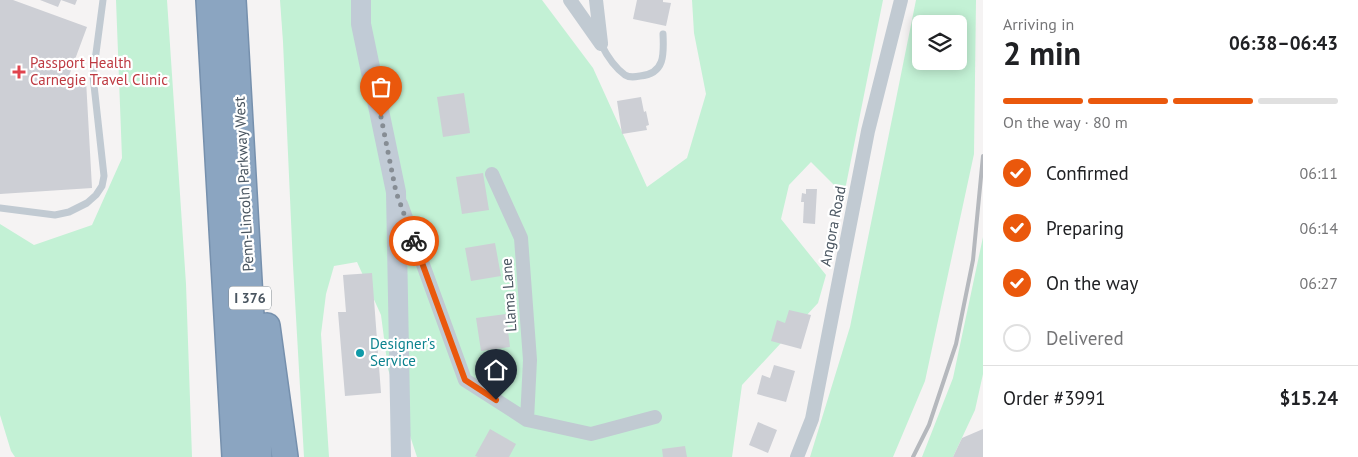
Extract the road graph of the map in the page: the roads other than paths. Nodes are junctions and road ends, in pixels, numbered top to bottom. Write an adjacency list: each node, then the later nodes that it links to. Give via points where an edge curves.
1 (103, 0): 13 (lane, via 93,76 104,176 102,186 87,203 70,212 55,215)
2 (209, 0): 14 (highway, Penn-Lincoln Parkway West / I 376)
3 (233, 0): 10 (highway, Penn-Lincoln Parkway West / I 376)
4 (361, 0): 12 (street, via 361,24)
5 (570, 0): 9 (street)
6 (596, 0): 9 (street)
7 (900, 0): 22 (street, Angora Road, via 868,131 812,419)
8 (662, 34): 9 (lane, via 664,52 659,68 650,75 626,76 608,58)
9 (601, 44)
10 (241, 139): 19 (highway, Penn-Lincoln Parkway West / I 376); 20 (highway)
11 (492, 174): 16 (street, Llama Lane, via 521,238 530,360)
12 (396, 192): 16 (street, via 465,380); 21 (street)
13 (0, 208)
14 (229, 346): 17 (highway); 18 (highway, Penn-Lincoln Parkway West / I 376)
15 (655, 417): 16 (street, via 592,434)
16 (526, 420)
17 (226, 457)
18 (235, 457)
19 (260, 457)
20 (285, 457)
21 (400, 457)
22 (797, 457)

